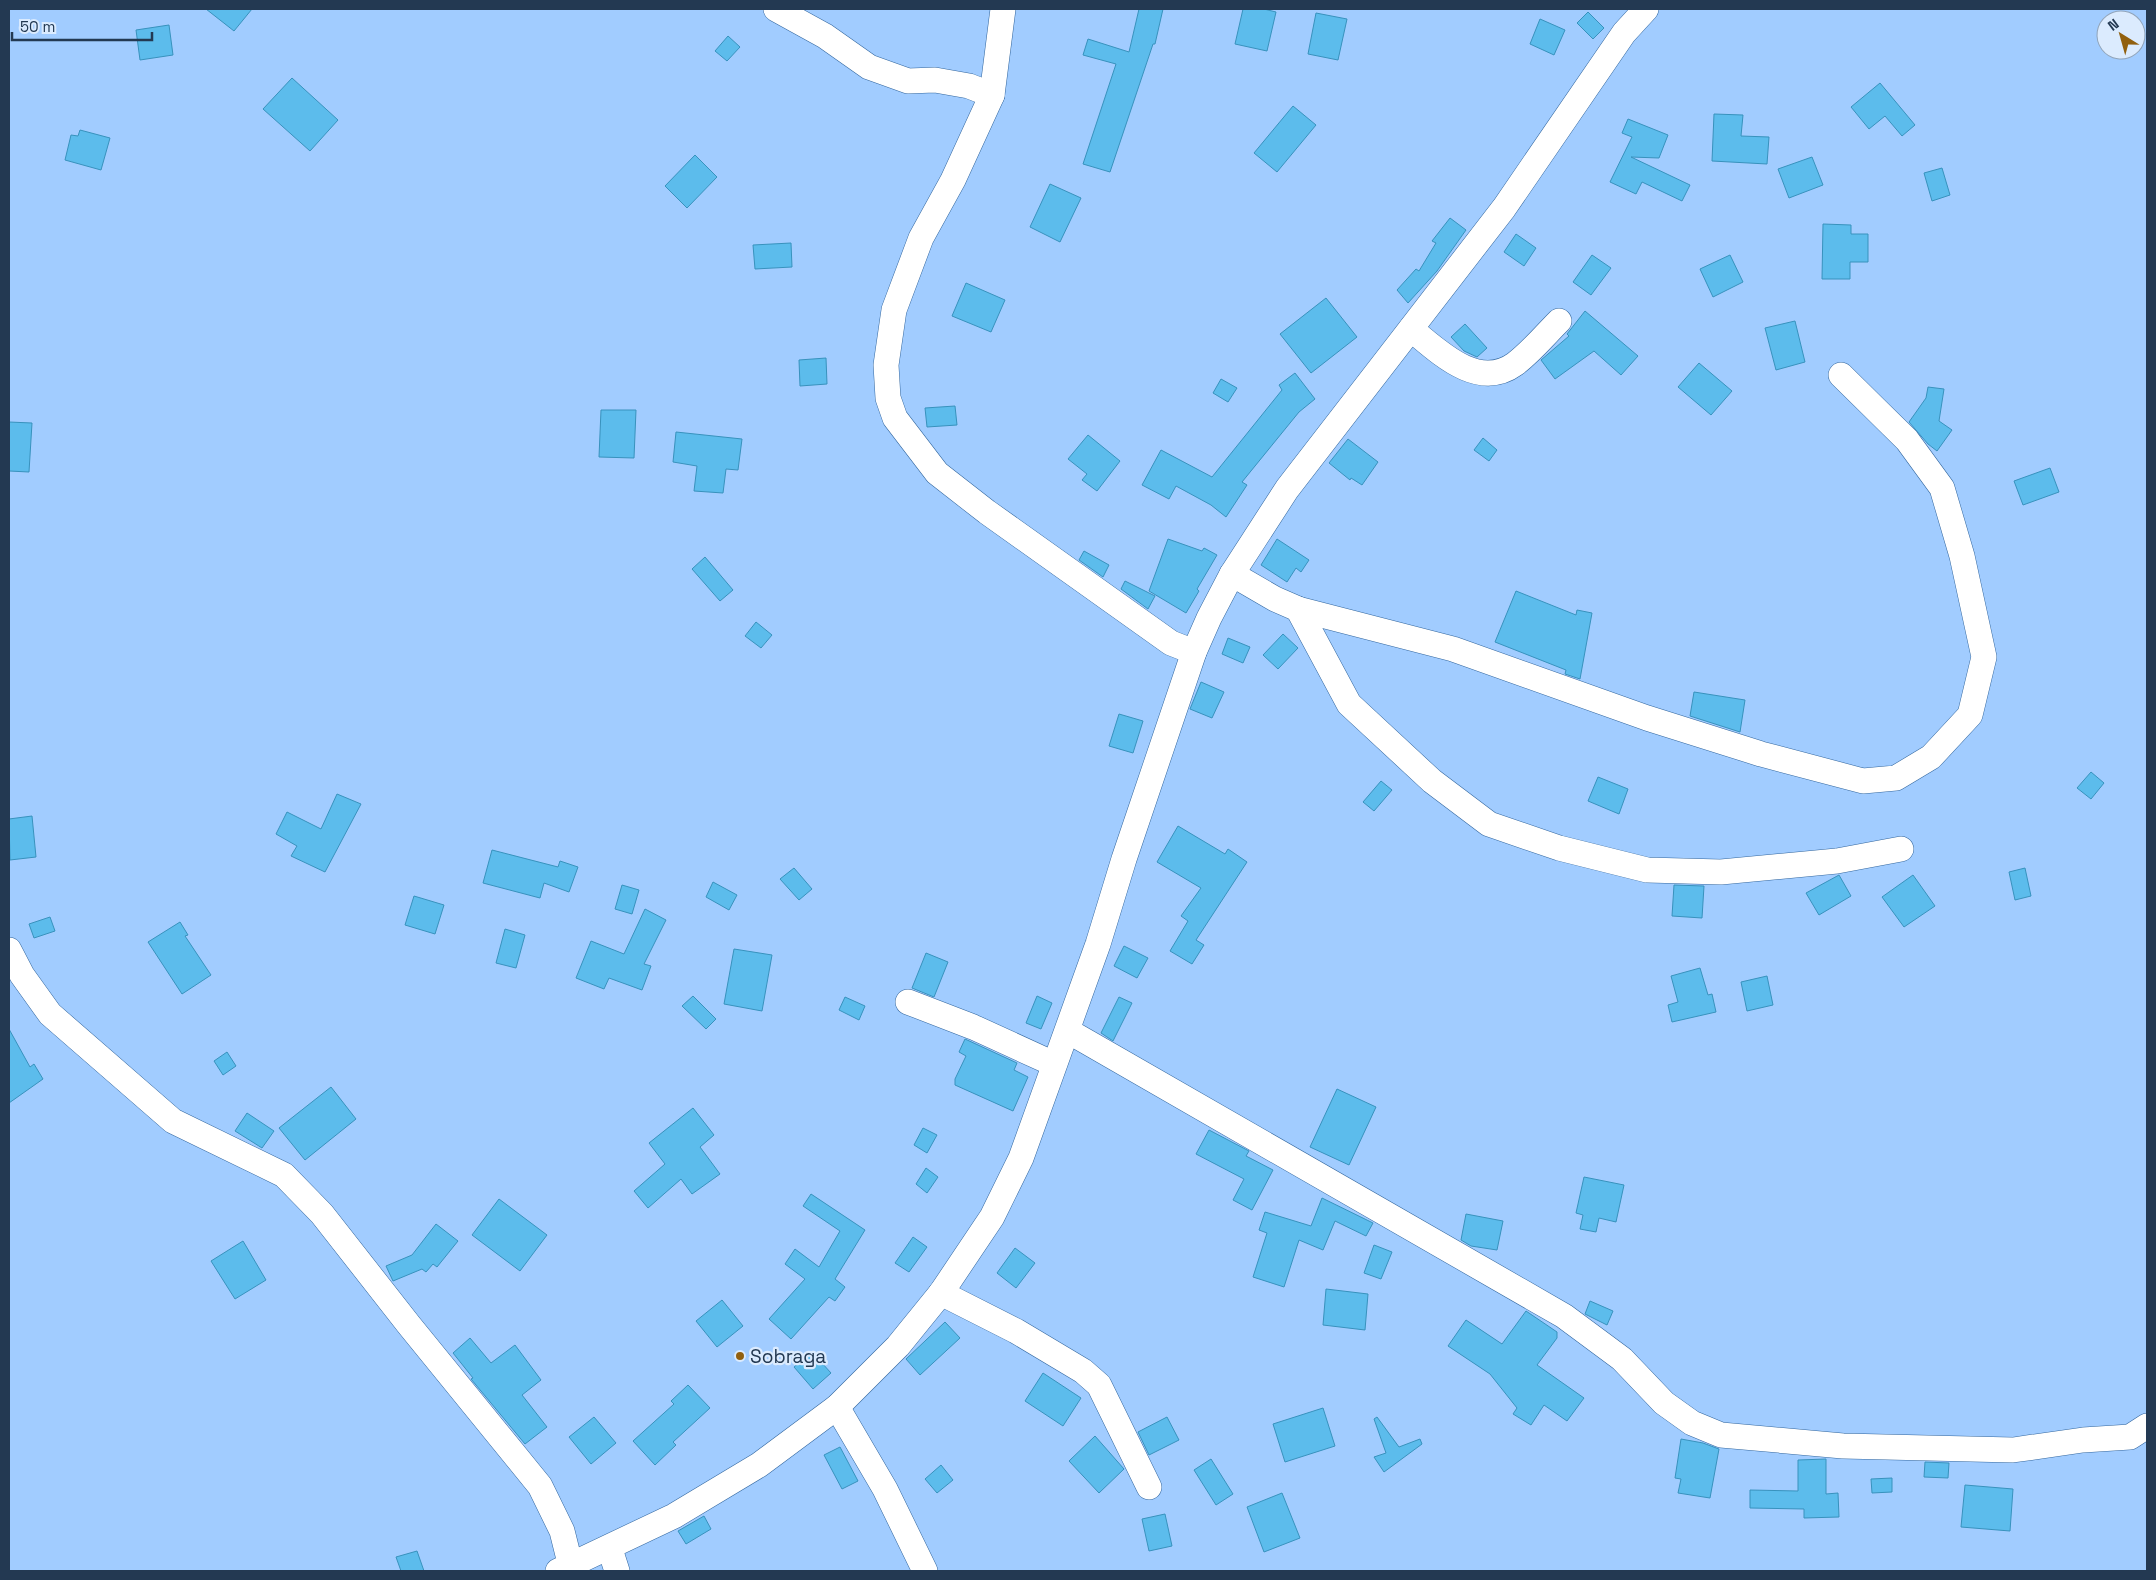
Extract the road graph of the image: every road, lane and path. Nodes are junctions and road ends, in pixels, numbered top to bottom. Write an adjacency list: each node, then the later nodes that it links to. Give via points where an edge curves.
1 (776, 9): 4 (street, via 825,36 869,68 908,81 935,80 969,86)
2 (1003, 9): 4 (street)
3 (1646, 9): 6 (street, via 1624,34 1504,208)
4 (992, 95): 10 (street, via 953,180 921,238 894,310 886,365 888,398 895,418 938,473 973,501 1171,643)
5 (1559, 321): 6 (street, via 1515,364 1499,373 1485,374 1468,370 1447,358)
6 (1411, 329): 8 (street, via 1287,489)
7 (1841, 375): 9 (street, via 1907,440 1942,488 1962,556 1984,657 1970,715 1931,757 1896,778 1863,781 1770,756 1646,718 1453,649)
8 (1232, 574): 9 (street); 10 (street)
9 (1298, 609): 11 (street, via 1349,704 1432,781 1489,824 1559,848 1647,870 1720,872 1837,861)
10 (1194, 652): 14 (street)
11 (1901, 849)
12 (9, 950): 21 (street, via 22,975 50,1014 173,1120 284,1175 322,1214 540,1486 562,1531)
13 (908, 1002): 15 (street)
14 (1068, 1031): 15 (street); 18 (street, via 1564,1316 1622,1358 1664,1403 1692,1423 1721,1435 1843,1446 2013,1450 2082,1440 2130,1438)
15 (1054, 1064): 16 (street, via 1021,1158 992,1216)
16 (941, 1293): 17 (street, via 898,1346); 19 (street, via 1016,1331 1083,1371 1099,1385)
17 (837, 1407): 20 (street, via 726,1487 674,1516); 22 (street, via 885,1489)
18 (2147, 1426)
19 (1149, 1487)
20 (613, 1560): 21 (street)
21 (567, 1569)
22 (925, 1571)

